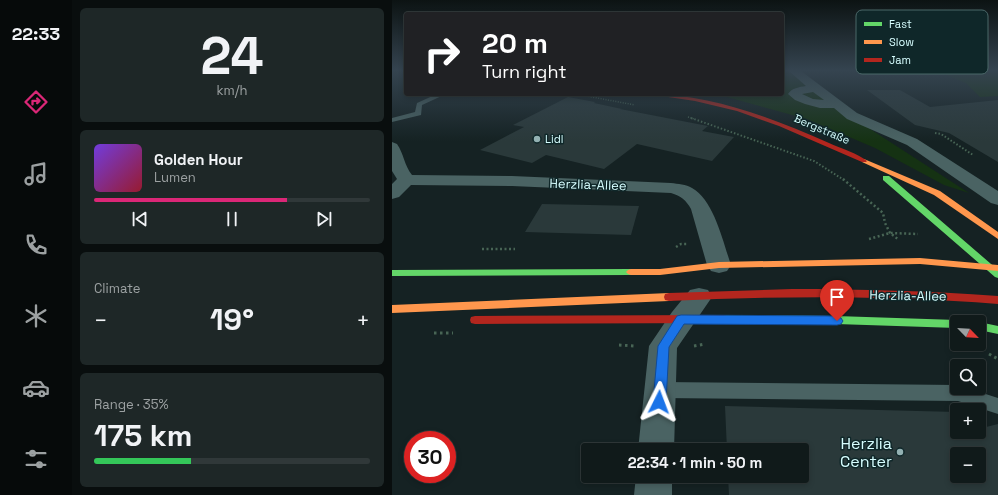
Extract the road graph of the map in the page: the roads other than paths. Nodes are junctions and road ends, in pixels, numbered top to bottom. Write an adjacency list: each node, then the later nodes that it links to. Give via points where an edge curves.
1 (794, 94): 5 (street, via 802,100 823,105)
2 (824, 94): 5 (street)
3 (438, 96): 6 (lane, via 420,104 418,113)
4 (668, 96): 8 (main road, Bergstraße, via 695,99 736,109 797,131)
5 (837, 104): 11 (street, via 852,116 912,142)
6 (392, 120)
7 (392, 147): 9 (street, via 398,168)
8 (867, 161): 12 (main road, Bergstraße, via 937,194); 14 (main road, Bergstraße)
9 (406, 180): 10 (street); 13 (street, Herzlia-Allee, via 512,181 670,188 685,191 695,199 701,209)
10 (392, 193)
11 (998, 198)
12 (998, 236)
13 (719, 265): 14 (main road, via 920,261); 16 (main road, via 660,272)
14 (988, 267): 15 (main road); 17 (main road, Bergstraße)
15 (998, 268)
16 (392, 273)
17 (998, 275)
18 (699, 297): 19 (main road, Herzlia-Allee, via 763,293 944,295); 20 (main road, Herzlia-Allee); 22 (street)
19 (998, 300)
20 (394, 309): 21 (main road)
21 (439, 317)
22 (681, 319): 23 (main road); 24 (main road); 27 (street, via 663,346)
23 (468, 320)
24 (950, 324)
25 (986, 327): 26 (main road)
26 (998, 330)
27 (660, 390): 28 (lane, via 958,393); 29 (street)
28 (998, 406)
29 (656, 443)
30 (654, 483): 31 (street)
31 (653, 495)

